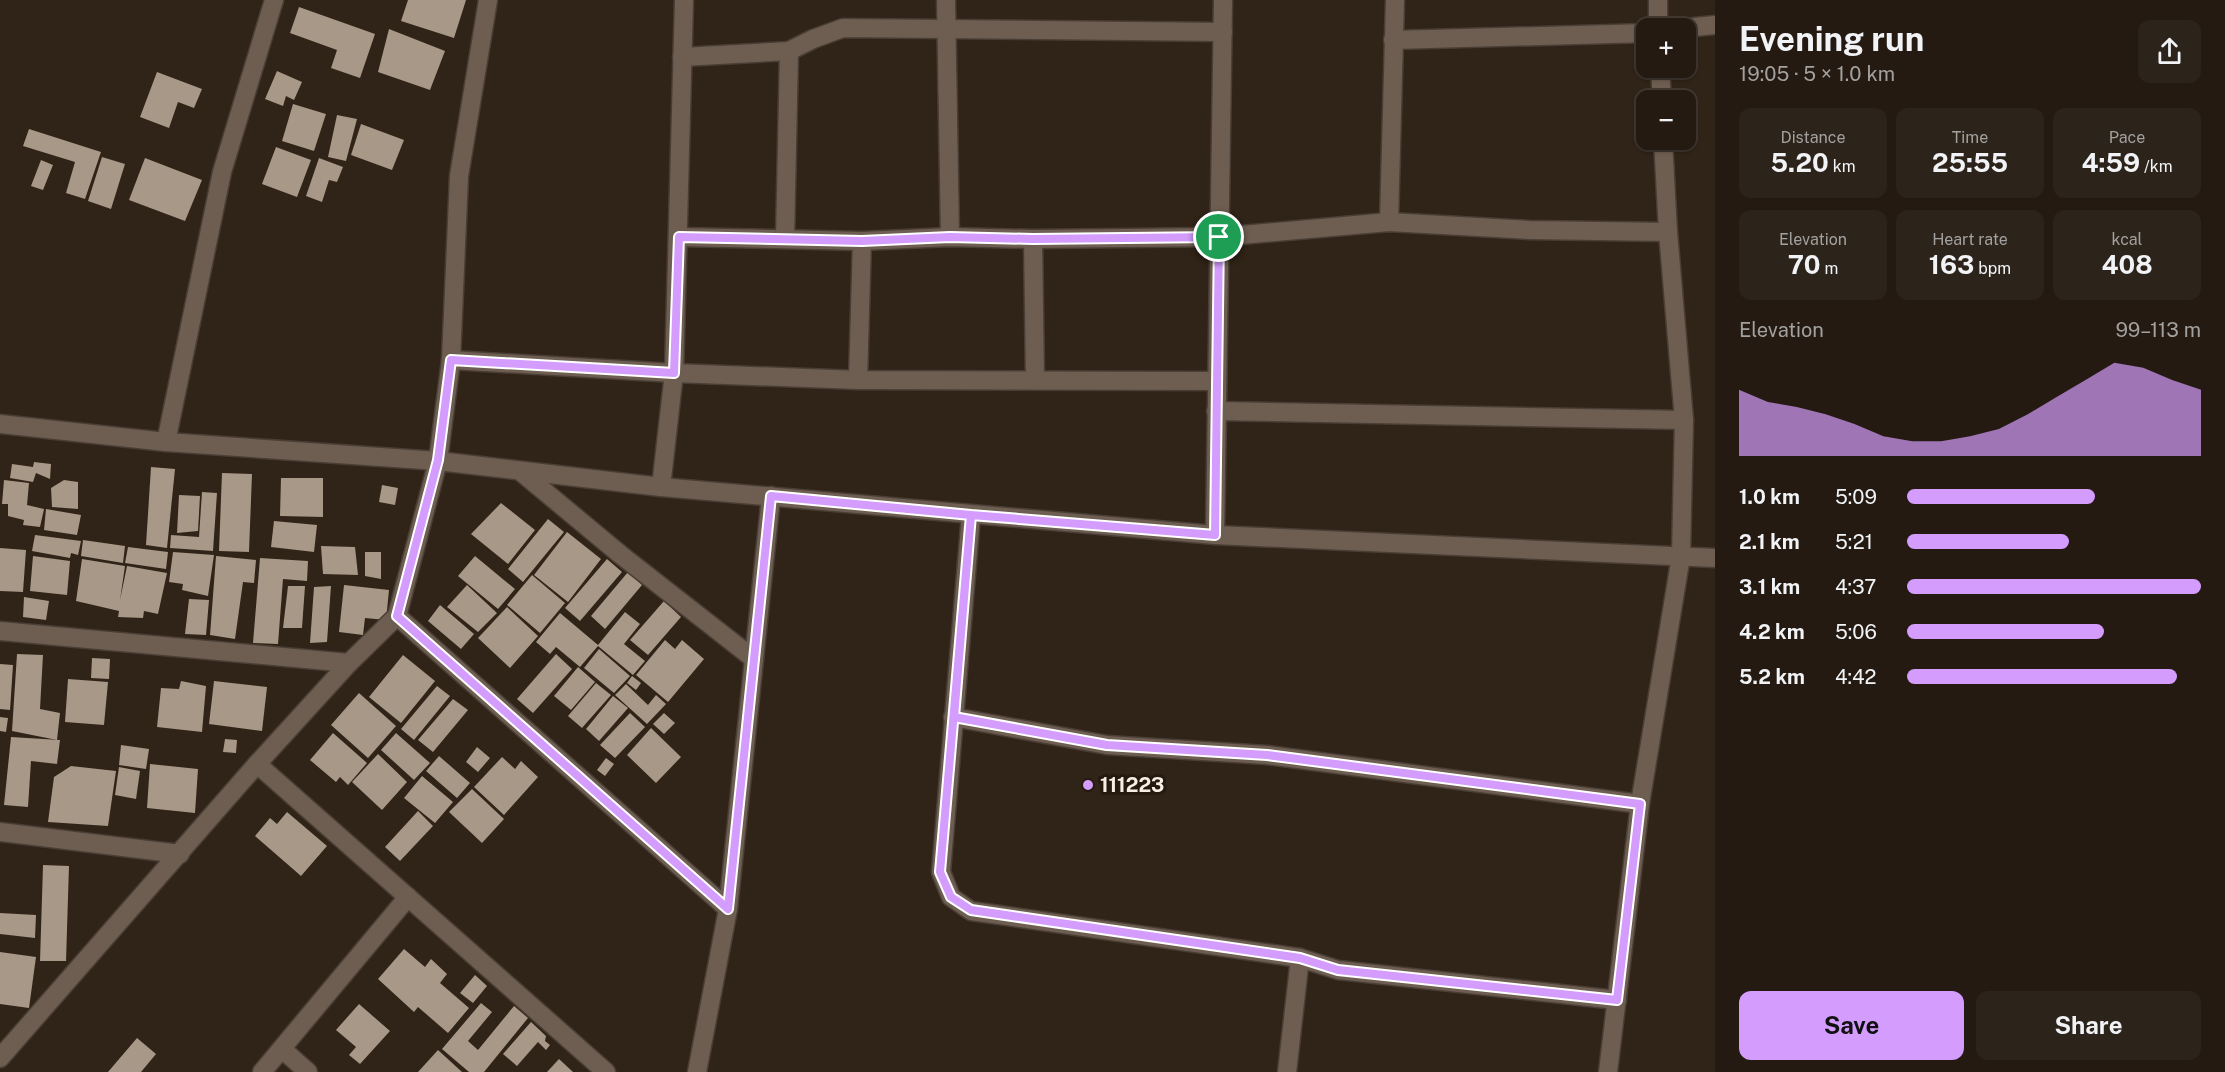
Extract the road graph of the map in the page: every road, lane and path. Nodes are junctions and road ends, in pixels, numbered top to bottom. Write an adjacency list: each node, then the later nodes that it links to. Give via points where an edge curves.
1 (274, 0): 34 (street, via 222,172)
2 (488, 0): 26 (street, via 459,176)
3 (684, 0): 16 (street)
4 (946, 0): 11 (street)
5 (1223, 0): 12 (street)
6 (1395, 0): 14 (street)
7 (1658, 0): 8 (street)
8 (1658, 18)
9 (1715, 25): 10 (street)
10 (1696, 27)
11 (947, 30): 12 (street); 15 (street, via 843,28); 21 (street)
12 (1223, 32): 22 (street)
13 (1636, 33): 14 (street)
14 (1393, 40): 18 (street)
15 (789, 51): 16 (street); 23 (street)
16 (682, 57): 20 (street)
17 (1664, 150): 19 (street)
18 (1389, 222): 19 (street, via 1528,230); 22 (street)
19 (1668, 232): 32 (street)
20 (679, 237): 23 (street); 27 (street)
21 (950, 237): 24 (street); 25 (street)
22 (1219, 237): 24 (street); 30 (street)
23 (785, 239): 25 (street)
24 (1033, 239): 29 (street)
25 (862, 241): 28 (street)
26 (451, 360): 27 (street); 35 (street)
27 (674, 373): 28 (street); 37 (street)
28 (858, 380): 29 (street)
29 (1035, 380): 30 (street)
30 (1217, 381): 31 (street)
31 (1216, 411): 32 (street); 40 (street)
32 (1684, 420): 41 (street)
33 (0, 424): 34 (street)
34 (166, 442): 35 (street)
35 (438, 460): 36 (street); 43 (street)
36 (520, 471): 37 (street); 45 (street)
37 (661, 487): 38 (street)
38 (771, 496): 39 (street); 45 (street)
39 (971, 515): 40 (street); 47 (street)
40 (1215, 535): 41 (street)
41 (1681, 556): 42 (street); 49 (street)
42 (1715, 558)
43 (397, 616): 46 (street); 53 (street)
44 (0, 631): 46 (street)
45 (754, 659): 53 (street)
46 (349, 663): 48 (street)
47 (954, 717): 49 (street, via 1107,745 1267,755); 54 (street, via 940,872 951,897 971,910)
48 (256, 764): 51 (street); 52 (street)
49 (1640, 804): 55 (street)
50 (0, 832): 51 (street)
51 (180, 854): 57 (street)
52 (408, 897): 56 (street); 60 (street)
53 (728, 909): 61 (street)
54 (1300, 958): 55 (street, via 1338,970); 62 (street)
55 (1617, 1000): 63 (street)
56 (282, 1049): 58 (street); 59 (street)
57 (2, 1054)
58 (262, 1072)
59 (308, 1072)
60 (606, 1072)
61 (697, 1072)
62 (1287, 1072)
63 (1608, 1072)

